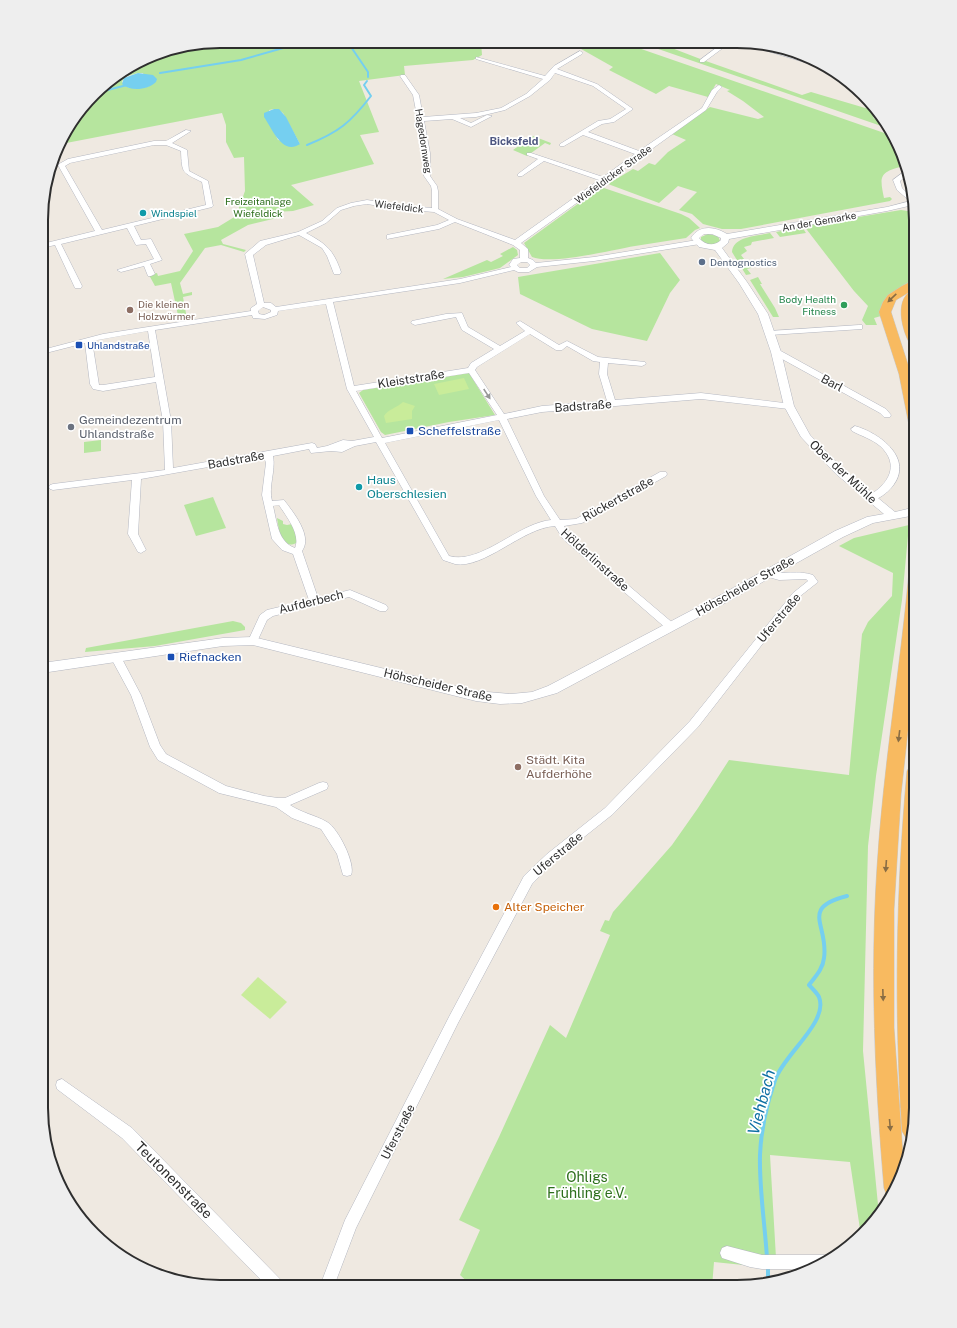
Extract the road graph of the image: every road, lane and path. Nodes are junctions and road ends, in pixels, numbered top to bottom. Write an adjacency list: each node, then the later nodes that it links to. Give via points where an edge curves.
1 (720, 48): 4 (street)
2 (580, 54): 5 (street)
3 (478, 58): 7 (street)
4 (702, 61)
5 (552, 70): 7 (street); 13 (street, via 595,85 630,110 612,121 600,122)
6 (403, 76): 11 (street, Hagedornweg, via 416,95)
7 (548, 78): 9 (street, via 528,95)
8 (719, 88): 17 (street, Wiefeldicker Straße, via 704,110)
9 (503, 109): 10 (street, via 486,114); 10 (street, via 471,125)
10 (452, 117): 11 (street)
11 (420, 119): 24 (street, Hagedornweg, via 427,153 427,176 435,191)
12 (188, 131): 14 (street)
13 (584, 133): 15 (street, via 578,134); 17 (street)
14 (167, 143): 26 (street, via 184,150 185,169 205,181 210,206); 27 (street, via 154,143 68,161 61,165)
15 (562, 146)
16 (529, 154): 18 (street)
17 (640, 154): 21 (street, Wiefeldicker Straße)
18 (542, 160): 19 (street); 21 (street, via 569,166)
19 (520, 175)
20 (903, 175): 22 (street, via 896,180 897,186)
21 (605, 180): 33 (street, Wiefeldicker Straße)
22 (908, 197)
23 (908, 202): 30 (street, An der Gemarke, via 887,209)
24 (435, 210): 25 (street, Wiefeldick); 28 (street, Wiefeldick, via 359,202 339,209 324,222)
25 (455, 220): 29 (street, Wiefeldick, via 435,228); 33 (street, Wiefeldick)
26 (130, 226): 27 (street); 37 (street, via 139,243 148,240 158,260)
27 (100, 233): 31 (street)
28 (300, 233): 41 (street, via 327,249); 47 (street, Wiefeldick, via 263,242 249,254)
29 (390, 237)
30 (725, 237): 32 (street, An der Gemarke, via 718,232 704,231 696,236); 35 (street, via 724,243)
31 (57, 242): 34 (street); 43 (street)
32 (697, 242): 35 (street); 38 (street, via 594,259)
33 (516, 243): 36 (street, via 524,250)
34 (48, 244)
35 (717, 247): 56 (street, Ober der Mühle, via 763,314)
36 (524, 259): 38 (street); 39 (street, via 514,263)
37 (146, 264): 40 (street); 42 (street)
38 (534, 265): 39 (street, via 526,271)
39 (515, 268): 45 (street, via 460,281)
40 (121, 270)
41 (337, 272)
42 (151, 274)
43 (78, 286)
44 (909, 287): 66 (highway, one-way to 66, via 889,300 885,312)
45 (329, 302): 48 (street); 65 (street)
46 (909, 303): 54 (highway, via 906,314)
47 (261, 305): 48 (street); 49 (street, via 255,308)
48 (275, 309): 49 (street, via 273,314 266,317 258,317)
49 (253, 313): 53 (street)
50 (415, 323): 59 (street, via 459,315 465,328)
51 (520, 323): 55 (street)
52 (859, 327): 56 (street)
53 (151, 328): 57 (street); 64 (street)
54 (909, 328)
55 (530, 331): 59 (street); 61 (street, via 559,348 568,343)
56 (770, 333): 60 (street, Ober der Mühle)
57 (88, 340): 58 (street); 64 (street, via 96,387)
58 (48, 350)
59 (499, 350): 63 (street, via 474,365)
60 (776, 352): 68 (street, Ober der Mühle); 69 (street, Barl)
61 (604, 360): 62 (street); 67 (street, via 603,374)
62 (642, 364)
63 (471, 370): 65 (street, Kleiststraße); 70 (street, Hölderlinstraße, one-way to 70)
64 (159, 379): 74 (street, via 167,421)
65 (351, 389): 72 (street)
66 (909, 393)
67 (612, 404): 68 (street, Badstraße, via 701,396); 70 (street, Badstraße, via 542,409)
68 (789, 406): 78 (street, Ober der Mühle, via 806,436 820,453)
69 (887, 415)
70 (502, 417): 72 (street, Badstraße); 82 (street, Hölderlinstraße)
71 (855, 429): 78 (street, via 884,444 894,460 891,482)
72 (379, 440): 73 (street, Badstraße, via 352,444 346,442 314,451 312,446); 82 (street, Rückertstraße, via 446,558 460,562 540,525)
73 (268, 455): 74 (street, Badstraße); 79 (street, via 270,463 266,495)
74 (169, 472): 76 (street, Badstraße)
75 (664, 474): 82 (street, Rückertstraße, via 580,521)
76 (136, 476): 77 (street, Badstraße); 83 (street, via 133,534)
77 (53, 487)
78 (871, 498): 81 (street, Ober der Mühle)
79 (270, 504): 84 (street, via 277,538 290,550); 84 (street, via 281,502 298,530 302,537)
80 (909, 513): 81 (street, Höhscheider Straße)
81 (892, 515): 85 (street, Höhscheider Straße, via 871,520 839,534)
82 (556, 524): 88 (street, Hölderlinstraße, via 566,537)
83 (141, 550)
84 (297, 551): 86 (street)
85 (768, 574): 88 (street, Höhscheider Straße); 103 (street, Uferstraße, via 779,577 806,576 812,582 796,595 694,724 609,811 551,857 528,880 454,1019 350,1225)
86 (314, 602): 87 (street, Aufderbech, via 350,593); 89 (street, Aufderbech, via 267,615 261,622)
87 (383, 608)
88 (671, 627): 89 (street, Höhscheider Straße, via 551,691 508,700 455,691)
89 (253, 642): 91 (street, Höhscheider Straße, via 224,642)
90 (909, 656): 99 (highway, one-way to 99, via 886,868 884,1004 886,1079)
91 (116, 658): 92 (street, Höhscheider Straße); 94 (street, via 136,695 155,747 162,757 223,790)
92 (48, 667)
93 (323, 786): 94 (street)
94 (278, 804): 96 (street, via 296,815 320,823 330,831 343,854)
95 (909, 855): 97 (highway, via 905,958)
96 (347, 871)
97 (909, 1076)
98 (62, 1085): 102 (street, Teutonenstraße, via 127,1133)
99 (894, 1178)
100 (727, 1253): 101 (street, via 750,1260 769,1262)
101 (813, 1262)
102 (271, 1280)
103 (329, 1280)

